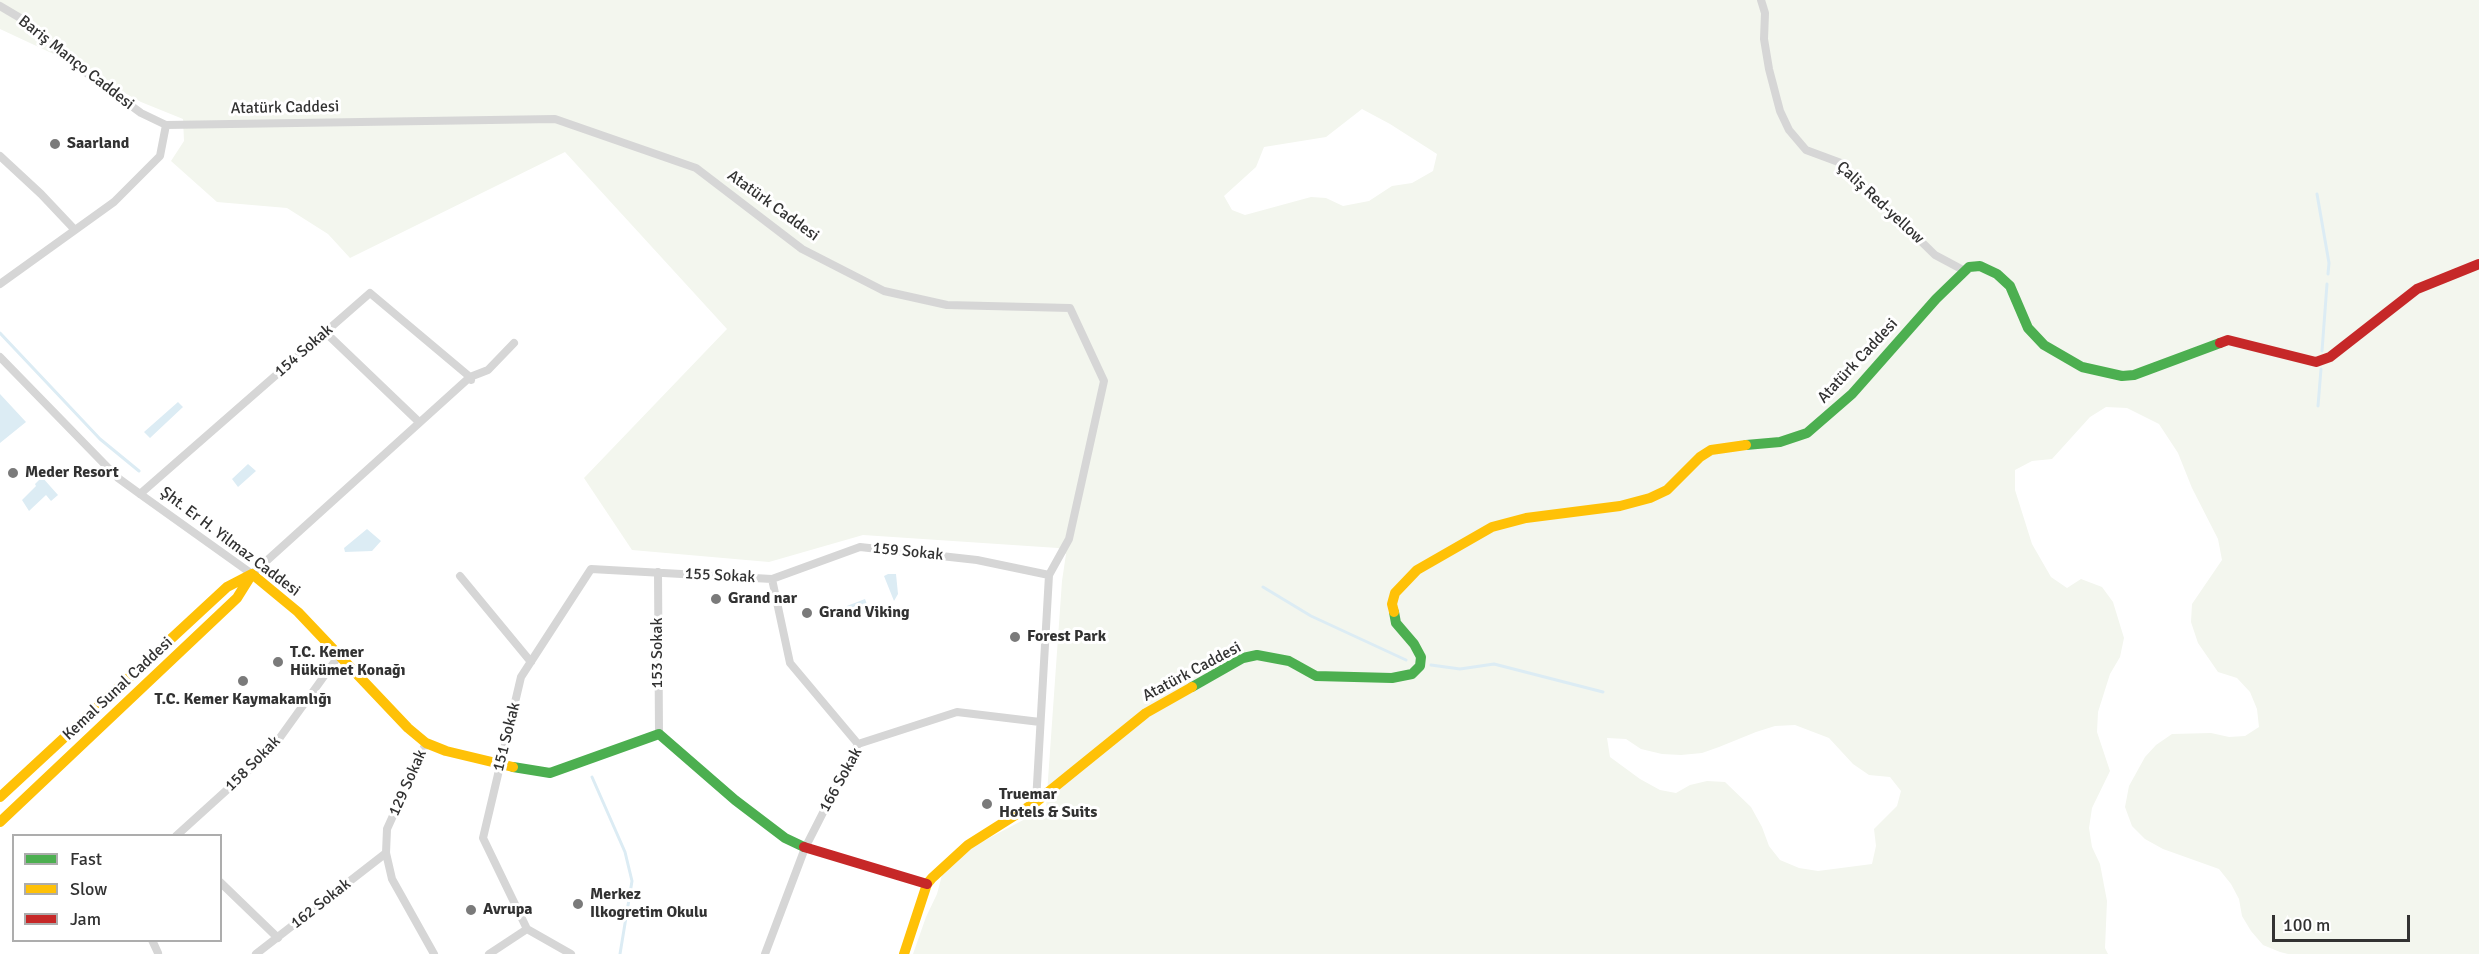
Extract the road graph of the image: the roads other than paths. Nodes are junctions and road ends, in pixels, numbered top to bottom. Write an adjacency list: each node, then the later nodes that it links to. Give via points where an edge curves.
1 (1761, 0): 7 (street, Çaliş Red-yellow, via 1766,13 1764,39 1769,69 1789,130 1806,150 1841,163 1935,255)
2 (0, 6): 3 (street, Bariş Manço Caddesi, via 27,22 58,52 141,113)
3 (166, 125): 5 (street, via 160,156 114,202); 17 (street, Atatürk Caddesi, via 555,119 696,168 802,249 884,291 947,305 1070,308 1104,381 1069,539)
4 (0, 156): 5 (street)
5 (75, 230): 8 (street)
6 (2479, 264): 7 (street, via 2417,289 2330,357 2316,362 2228,340 2122,376 2082,367 2044,345 2028,328 2010,286 1997,274 1980,267)
7 (1965, 271): 30 (street, Atatürk Caddesi, via 1936,298 1852,394 1807,433 1780,442 1712,450 1667,490 1650,498 1492,527 1417,570 1399,588 1392,604 1396,623 1421,657 1420,666 1412,674 1392,678 1316,676 1289,661 1257,655 1243,658 1146,713)
8 (0, 284)
9 (325, 333): 12 (street, 154 Sokak, via 370,294); 13 (street); 14 (street, 154 Sokak)
10 (514, 343): 12 (street, Kemal Sunal Caddesi, via 488,370)
11 (0, 357): 14 (street, Şht. Er H. Yilmaz Caddesi, via 118,478)
12 (470, 379): 13 (street, Kemal Sunal Caddesi)
13 (419, 422): 16 (street, Kemal Sunal Caddesi)
14 (140, 494): 16 (street, Şht. Er H. Yilmaz Caddesi)
15 (657, 572): 19 (street, 155 Sokak); 23 (street, 151 Sokak, via 591,569); 25 (street, 153 Sokak)
16 (252, 574): 20 (street, Kemal Sunal Caddesi, via 227,587); 21 (street, Kemal Sunal Caddesi, via 237,598); 22 (street, Şht. Er H. Yilmaz Caddesi)
17 (1049, 575): 19 (street, 159 Sokak, via 977,560 860,547); 24 (street, Atatürk Caddesi)
18 (460, 576): 23 (street)
19 (772, 579): 27 (street, 155 Sokak, via 790,663)
20 (190, 621): 21 (street); 29 (street, Kemal Sunal Caddesi)
21 (200, 633): 31 (street, Kemal Sunal Caddesi)
22 (340, 654): 26 (street, Şht. Er H. Yilmaz Caddesi); 32 (street, 158 Sokak, via 272,750)
23 (531, 662): 28 (street, 151 Sokak, via 521,678)
24 (1040, 722): 27 (street, 166 Sokak, via 957,712); 30 (street, Atatürk Caddesi)
25 (659, 734): 28 (street, Şht. Er H. Yilmaz Caddesi, via 550,773); 33 (street, via 766,825)
26 (426, 743): 28 (street, Şht. Er H. Yilmaz Caddesi); 34 (street, 129 Sokak, via 387,829)
27 (858, 744): 33 (street, 166 Sokak)
28 (500, 765): 37 (street, 151 Sokak, via 483,838)
29 (0, 797)
30 (1036, 802): 36 (street, Atatürk Caddesi, via 968,844)
31 (0, 822)
32 (178, 834)
33 (805, 848): 36 (street); 43 (street, 166 Sokak)
34 (386, 853): 38 (street, 162 Sokak); 40 (street, 129 Sokak, via 392,879)
35 (222, 884): 38 (street)
36 (927, 884): 44 (street, Atatürk Caddesi)
37 (527, 929): 41 (street); 42 (street)
38 (278, 938): 39 (street, 162 Sokak)
39 (256, 954)
40 (434, 954)
41 (489, 954)
42 (571, 954)
43 (765, 954)
44 (903, 954)

